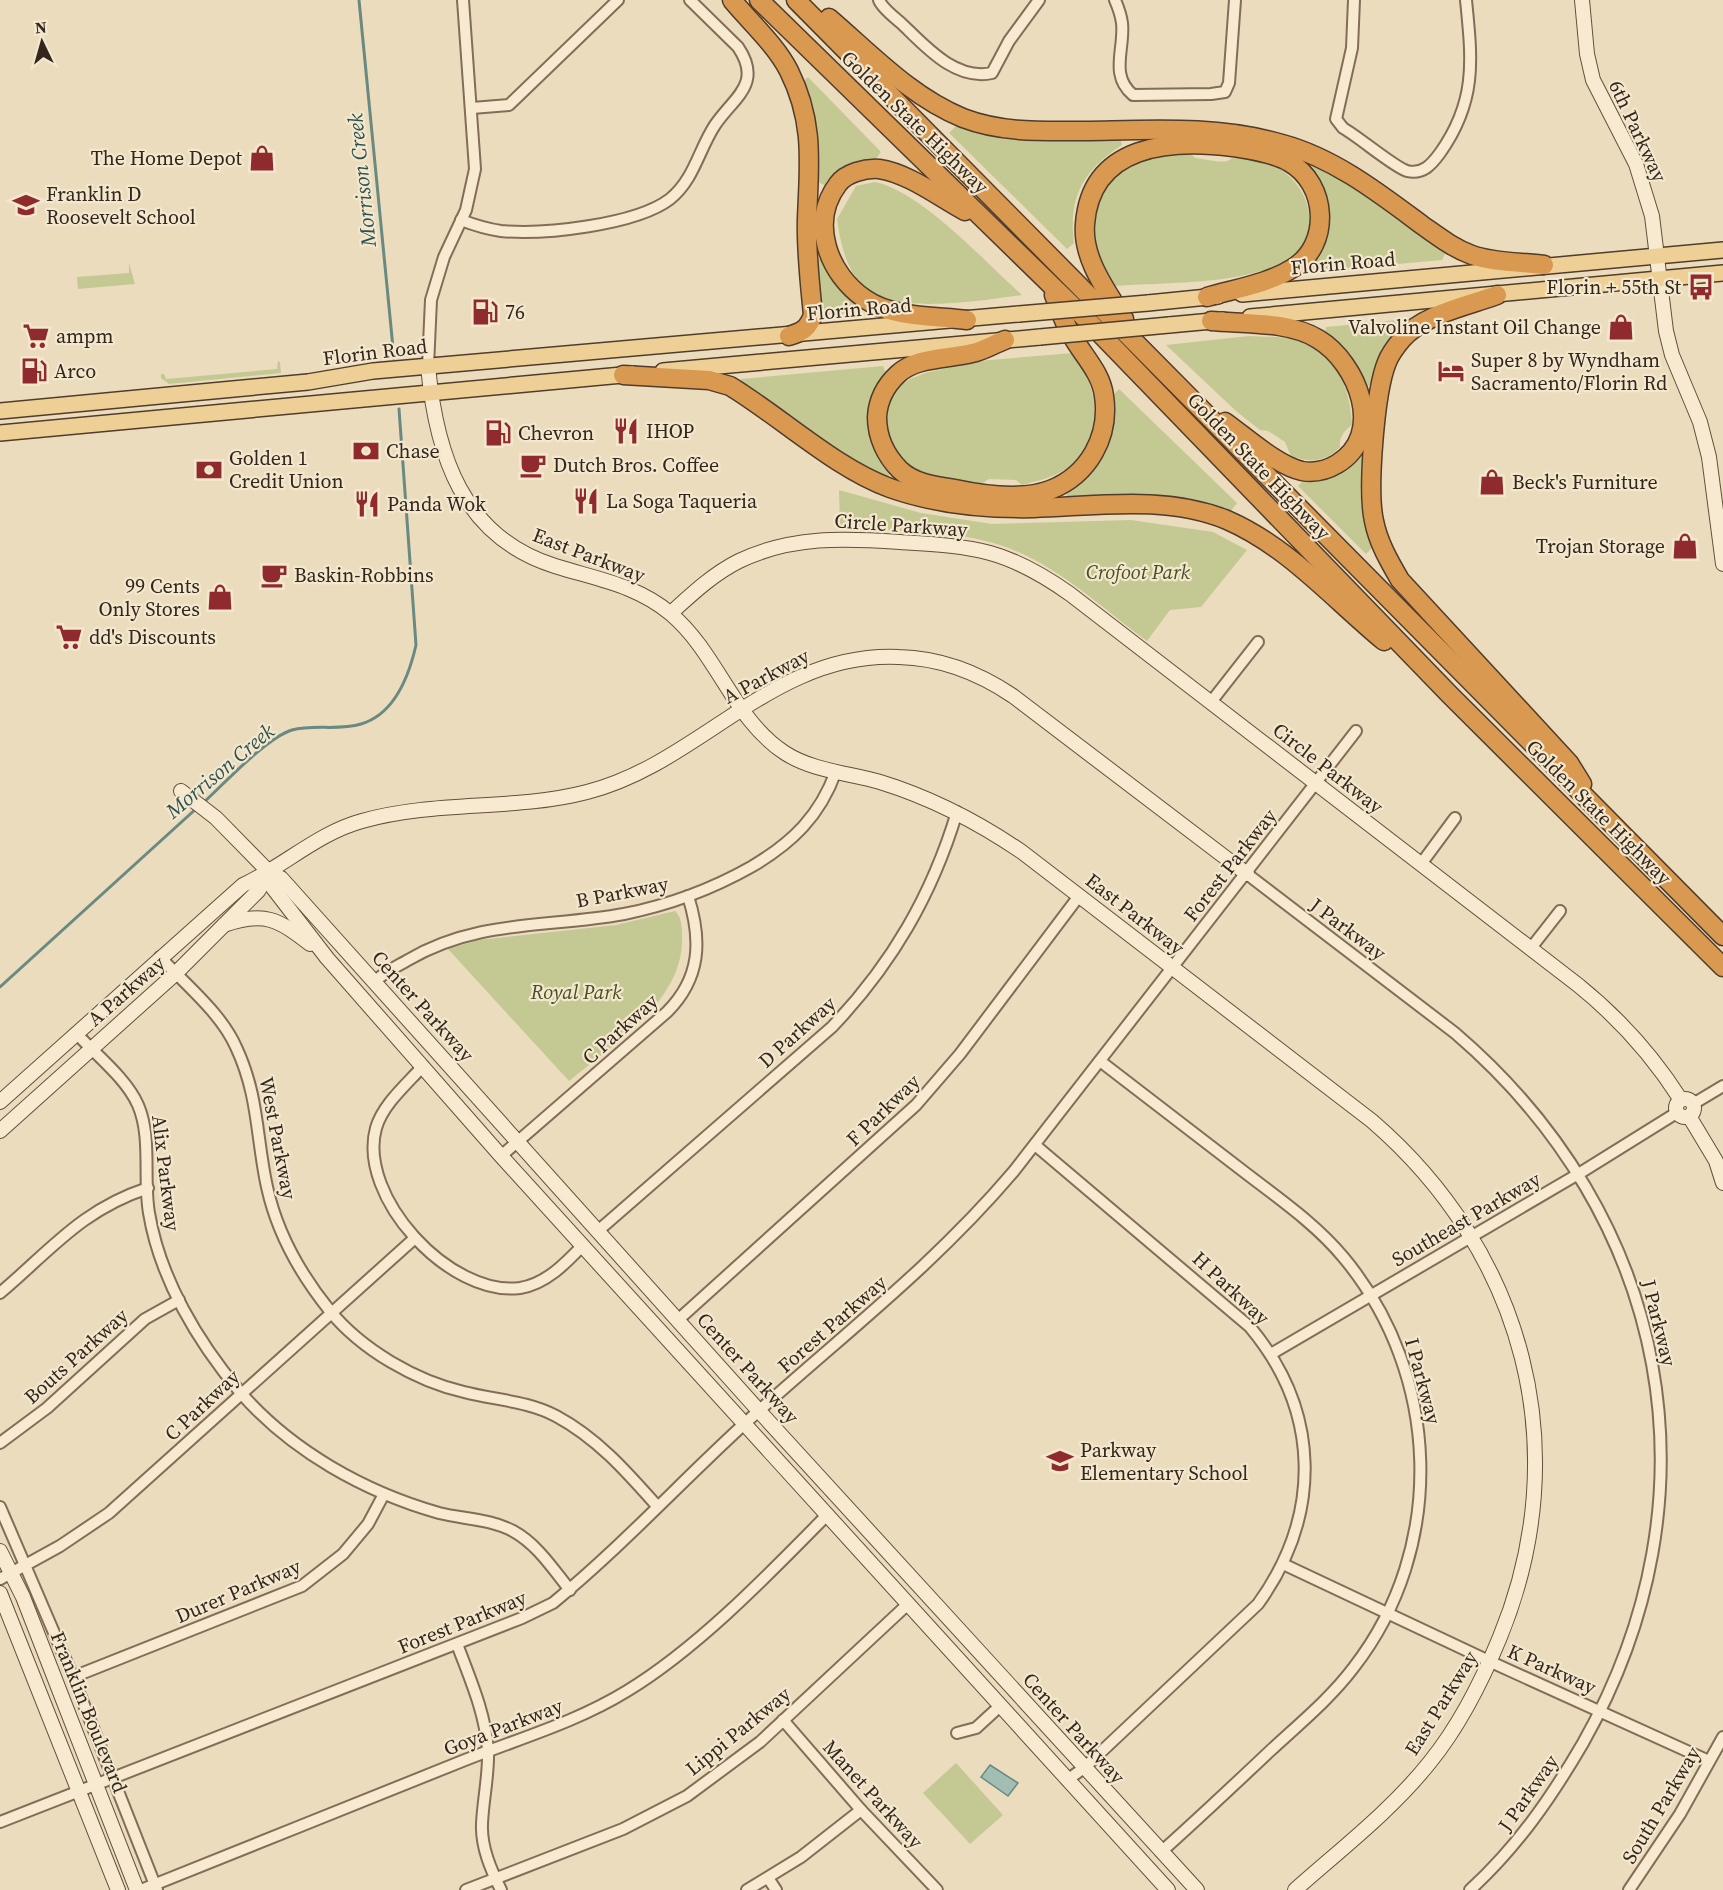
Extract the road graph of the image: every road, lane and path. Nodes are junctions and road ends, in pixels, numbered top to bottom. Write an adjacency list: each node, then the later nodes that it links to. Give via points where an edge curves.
1 (463, 0): 15 (street, East Parkway)
2 (618, 0): 15 (street, via 509,105)
3 (690, 0): 16 (street, via 738,47 749,80 714,126 692,172 669,200 631,218 567,227 508,231)
4 (732, 0): 28 (highway, via 789,69 808,133 812,166 807,221 813,315 802,332)
5 (759, 0): 17 (highway, Golden State Highway)
6 (796, 0): 30 (highway, Golden State Highway)
7 (808, 0): 20 (highway, via 902,81 931,102 964,118 999,128 1036,131 1189,129 1236,133 1282,144 1327,159 1445,243 1474,256)
8 (879, 0): 9 (street, via 944,61 979,76 992,73 1013,34)
9 (1039, 0)
10 (1115, 0): 11 (street, via 1122,23 1118,65 1126,89 1133,95 1225,92 1229,83)
11 (1235, 0)
12 (1354, 0): 13 (street, via 1352,48 1336,119 1342,128 1408,171 1427,169 1449,140 1467,100 1471,68)
13 (1466, 0)
14 (1582, 0): 19 (street, 6th Parkway, via 1593,80 1636,164 1652,216)
15 (472, 108): 16 (street, East Parkway, via 475,169)
16 (461, 220): 31 (street, East Parkway, via 431,300)
17 (986, 222): 23 (highway, Golden State Highway); 26 (highway, via 896,174 878,169 853,172 841,180 825,205 827,248 847,285 888,310)
18 (1723, 250): 19 (main road, Florin Road)
19 (1658, 256): 20 (main road, Florin Road); 22 (street, 6th Parkway)
20 (1544, 266): 25 (main road, Florin Road)
21 (1723, 273): 22 (main road)
22 (1660, 278): 24 (main road); 37 (street, 6th Parkway, via 1669,343 1700,422 1709,457)
23 (1051, 288): 29 (highway, via 1070,332 1096,371 1104,394 1106,418 1101,442 1089,463 1064,483 1025,494 973,493 922,483 901,471 877,430 878,406 889,383 911,365 975,353); 40 (highway, Golden State Highway, via 1089,322)
24 (1497, 294): 27 (main road); 47 (highway, via 1424,321 1402,338 1387,361 1370,490 1374,522 1384,552 1400,580 1569,763)
25 (1207, 297): 26 (main road, Florin Road, bridge); 30 (highway, via 1294,268 1309,253 1318,234 1321,213 1316,193 1305,175 1289,162 1248,150 1206,144 1140,150 1101,179 1090,201 1085,225 1087,249 1096,272)
26 (967, 320): 28 (main road, Florin Road)
27 (1211, 321): 29 (main road, bridge); 34 (highway, via 1296,330 1318,339 1339,355 1353,375 1361,398 1363,423 1358,443 1345,459 1328,469 1303,471 1287,467)
28 (789, 336): 31 (main road, Florin Road)
29 (1005, 340): 32 (main road)
30 (1139, 347): 34 (highway, Golden State Highway)
31 (428, 366): 33 (street, East Parkway); 35 (main road, Florin Road, via 308,382)
32 (623, 375): 33 (main road); 40 (highway, via 709,380 730,386 856,471 890,488 930,499 1002,508 1143,504 1176,507 1224,519 1288,556)
33 (431, 391): 36 (main road); 38 (street, East Parkway, via 447,464 464,497 486,525 533,557 615,582)
34 (1188, 396): 47 (highway, Golden State Highway)
35 (0, 411)
36 (0, 433)
37 (1723, 564)
38 (671, 613): 41 (street, Circle Parkway, via 717,574 739,561 787,544 846,538 964,547 992,554 1048,578); 42 (street, East Parkway, via 710,656)
39 (1257, 642): 41 (street)
40 (1450, 695): 61 (highway, Golden State Highway)
41 (1211, 702): 45 (street, Circle Parkway)
42 (742, 709): 44 (street, East Parkway, via 765,737 787,754); 51 (street, A Parkway, via 653,764 588,792 363,820 320,838); 52 (street, A Parkway, via 788,681 841,661 909,657 953,666 984,678 1013,696)
43 (1356, 731): 45 (street, Forest Parkway)
44 (837, 771): 48 (street, East Parkway, via 906,790); 53 (street, B Parkway, via 817,811 792,839 736,875)
45 (1316, 783): 50 (street, Circle Parkway); 52 (street, Forest Parkway)
46 (181, 791): 51 (street, Center Parkway, via 216,818)
47 (1596, 809): 57 (highway, Golden State Highway)
48 (957, 812): 54 (street, East Parkway, via 996,835); 79 (street, D Parkway, via 938,868 910,926 854,1004)
49 (1455, 818): 50 (street)
50 (1421, 864): 58 (street, Circle Parkway)
51 (270, 873): 56 (street, A Parkway); 59 (street, A Parkway, via 243,885); 60 (street, Center Parkway, via 273,888); 64 (street, Center Parkway, via 281,878)
52 (1247, 874): 62 (street, Forest Parkway); 76 (street, J Parkway, via 1484,1058 1537,1113)
53 (688, 896): 64 (street, B Parkway, via 624,914 469,933 425,950); 73 (street, C Parkway, via 697,929 698,952 682,995)
54 (1079, 896): 62 (street, East Parkway); 87 (street, F Parkway, via 960,1054 916,1105)
55 (1560, 911): 58 (street)
56 (224, 925): 60 (street, via 244,918 272,919 287,925); 63 (street, A Parkway)
57 (1723, 936)
58 (1531, 948): 71 (street, Circle Parkway, via 1629,1031)
59 (160, 957): 63 (street, West Parkway); 65 (street, A Parkway)
60 (327, 958): 68 (street, Center Parkway)
61 (1723, 967)
62 (1173, 968): 67 (street, Forest Parkway); 80 (street, East Parkway, via 1395,1142 1437,1187)
63 (176, 974): 66 (street, A Parkway); 86 (street, West Parkway, via 236,1045 256,1104 267,1188 280,1230 308,1282)
64 (374, 982): 73 (street, Center Parkway)
65 (76, 1033): 66 (street, Alix Parkway); 70 (street, A Parkway)
66 (90, 1048): 72 (street, A Parkway); 78 (street, Alix Parkway, via 138,1104)
67 (1100, 1061): 74 (street, Forest Parkway); 84 (street, I Parkway, via 1312,1225 1344,1257)
68 (423, 1066): 75 (street, Center Parkway); 81 (street, via 386,1107 374,1137 375,1158 385,1191)
69 (1723, 1086): 71 (street, Southeast Parkway)
70 (0, 1102)
71 (1685, 1108): 76 (street, Southeast Parkway); 77 (street, Circle Parkway, via 1716,1161)
72 (0, 1131)
73 (519, 1141): 75 (street, C Parkway); 79 (street, Center Parkway)
74 (1035, 1145): 88 (street, H Parkway, via 1234,1311); 90 (street, Forest Parkway, via 923,1269)
75 (501, 1156): 82 (street, Center Parkway)
76 (1580, 1173): 80 (street, Southeast Parkway); 109 (street, J Parkway, via 1612,1234 1639,1306 1652,1362 1661,1443 1658,1519 1645,1594 1621,1667)
77 (1723, 1183)
78 (148, 1188): 83 (street, via 94,1211); 85 (street, Alix Parkway, via 148,1211 155,1238)
79 (599, 1230): 87 (street, Center Parkway)
80 (1472, 1236): 84 (street, Southeast Parkway); 106 (street, East Parkway, via 1495,1279 1519,1342 1535,1440 1534,1503 1527,1549 1512,1609)
81 (415, 1238): 82 (street, via 462,1274 490,1286 511,1288 543,1280); 86 (street, C Parkway)
82 (583, 1245): 91 (street, Center Parkway)
83 (0, 1293)
84 (1371, 1295): 88 (street, Southeast Parkway); 104 (street, I Parkway, via 1405,1366 1421,1444 1417,1523 1406,1567)
85 (179, 1300): 89 (street, Alix Parkway, via 208,1350); 92 (street, Bouts Parkway, via 145,1319 47,1408)
86 (331, 1312): 89 (street, C Parkway); 94 (street, West Parkway, via 381,1355 420,1376 461,1392 524,1404 556,1416 605,1449)
87 (679, 1319): 90 (street, Center Parkway)
88 (1271, 1354): 98 (street, H Parkway, via 1290,1390 1305,1454 1299,1521)
89 (241, 1393): 93 (street, Alix Parkway, via 307,1451); 99 (street, C Parkway, via 109,1513)
90 (759, 1411): 91 (street, Forest Parkway); 115 (street, Center Parkway)
91 (744, 1424): 94 (street, Forest Parkway); 96 (street, Center Parkway)
92 (0, 1443)
93 (384, 1494): 101 (street, Alix Parkway, via 514,1532 530,1544); 107 (street, Durer Parkway, via 368,1524 343,1554 302,1586)
94 (657, 1506): 101 (street, Forest Parkway)
95 (0, 1507): 99 (street)
96 (827, 1515): 103 (street, Center Parkway); 113 (street, Goya Parkway, via 698,1640 657,1672 566,1723)
97 (0, 1551): 100 (street, Franklin Boulevard)
98 (1283, 1564): 104 (street, K Parkway); 115 (street, H Parkway, via 1271,1586 1243,1620)
99 (27, 1565): 100 (street, C Parkway); 107 (street)
100 (5, 1576): 118 (street, Franklin Boulevard, via 23,1597)
101 (570, 1590): 105 (street, Forest Parkway, via 544,1608)
102 (0, 1593): 119 (street, Franklin Boulevard)
103 (908, 1604): 108 (street, Center Parkway); 110 (street, Lippi Parkway)
104 (1388, 1612): 106 (street, K Parkway); 122 (street, I Parkway, via 1367,1649 1339,1685)
105 (457, 1644): 113 (street, via 478,1698); 116 (street, Forest Parkway)
106 (1491, 1662): 109 (street, K Parkway); 135 (street, East Parkway, via 1430,1761 1388,1806)
107 (73, 1677): 116 (street)
108 (1000, 1706): 111 (street, Center Parkway, via 976,1728); 117 (street, Center Parkway)
109 (1601, 1711): 114 (street, K Parkway); 136 (street, J Parkway, via 1544,1808)
110 (783, 1720): 120 (street, Manet Parkway); 124 (street, Lippi Parkway, via 717,1776 655,1813)
111 (957, 1733)
112 (1723, 1737): 114 (street, South Parkway)
113 (488, 1751): 124 (street, via 482,1826); 125 (street, Goya Parkway)
114 (1709, 1761): 137 (street, South Parkway, via 1680,1814)
115 (1084, 1768): 117 (street, H Parkway); 122 (street, Center Parkway)
116 (113, 1777): 118 (street, Forest Parkway); 125 (street)
117 (1067, 1779): 133 (street, Center Parkway)
118 (97, 1784): 119 (street, Forest Parkway); 127 (street, Franklin Boulevard)
119 (80, 1790): 121 (street, Forest Parkway); 126 (street, Franklin Boulevard)
120 (861, 1810): 123 (street); 132 (street, Manet Parkway)
121 (0, 1822)
122 (1161, 1852): 134 (street, Center Parkway)
123 (768, 1878): 130 (street); 131 (street)
124 (496, 1879): 128 (street, Lippi Parkway); 129 (street)
125 (156, 1887): 127 (street, Goya Parkway)
126 (118, 1890)
127 (139, 1890)
128 (466, 1890)
129 (501, 1890)
130 (747, 1890)
131 (776, 1890)
132 (937, 1890)
133 (1168, 1890)
134 (1197, 1890)
135 (1295, 1890)
136 (1470, 1890)
137 (1629, 1890)

